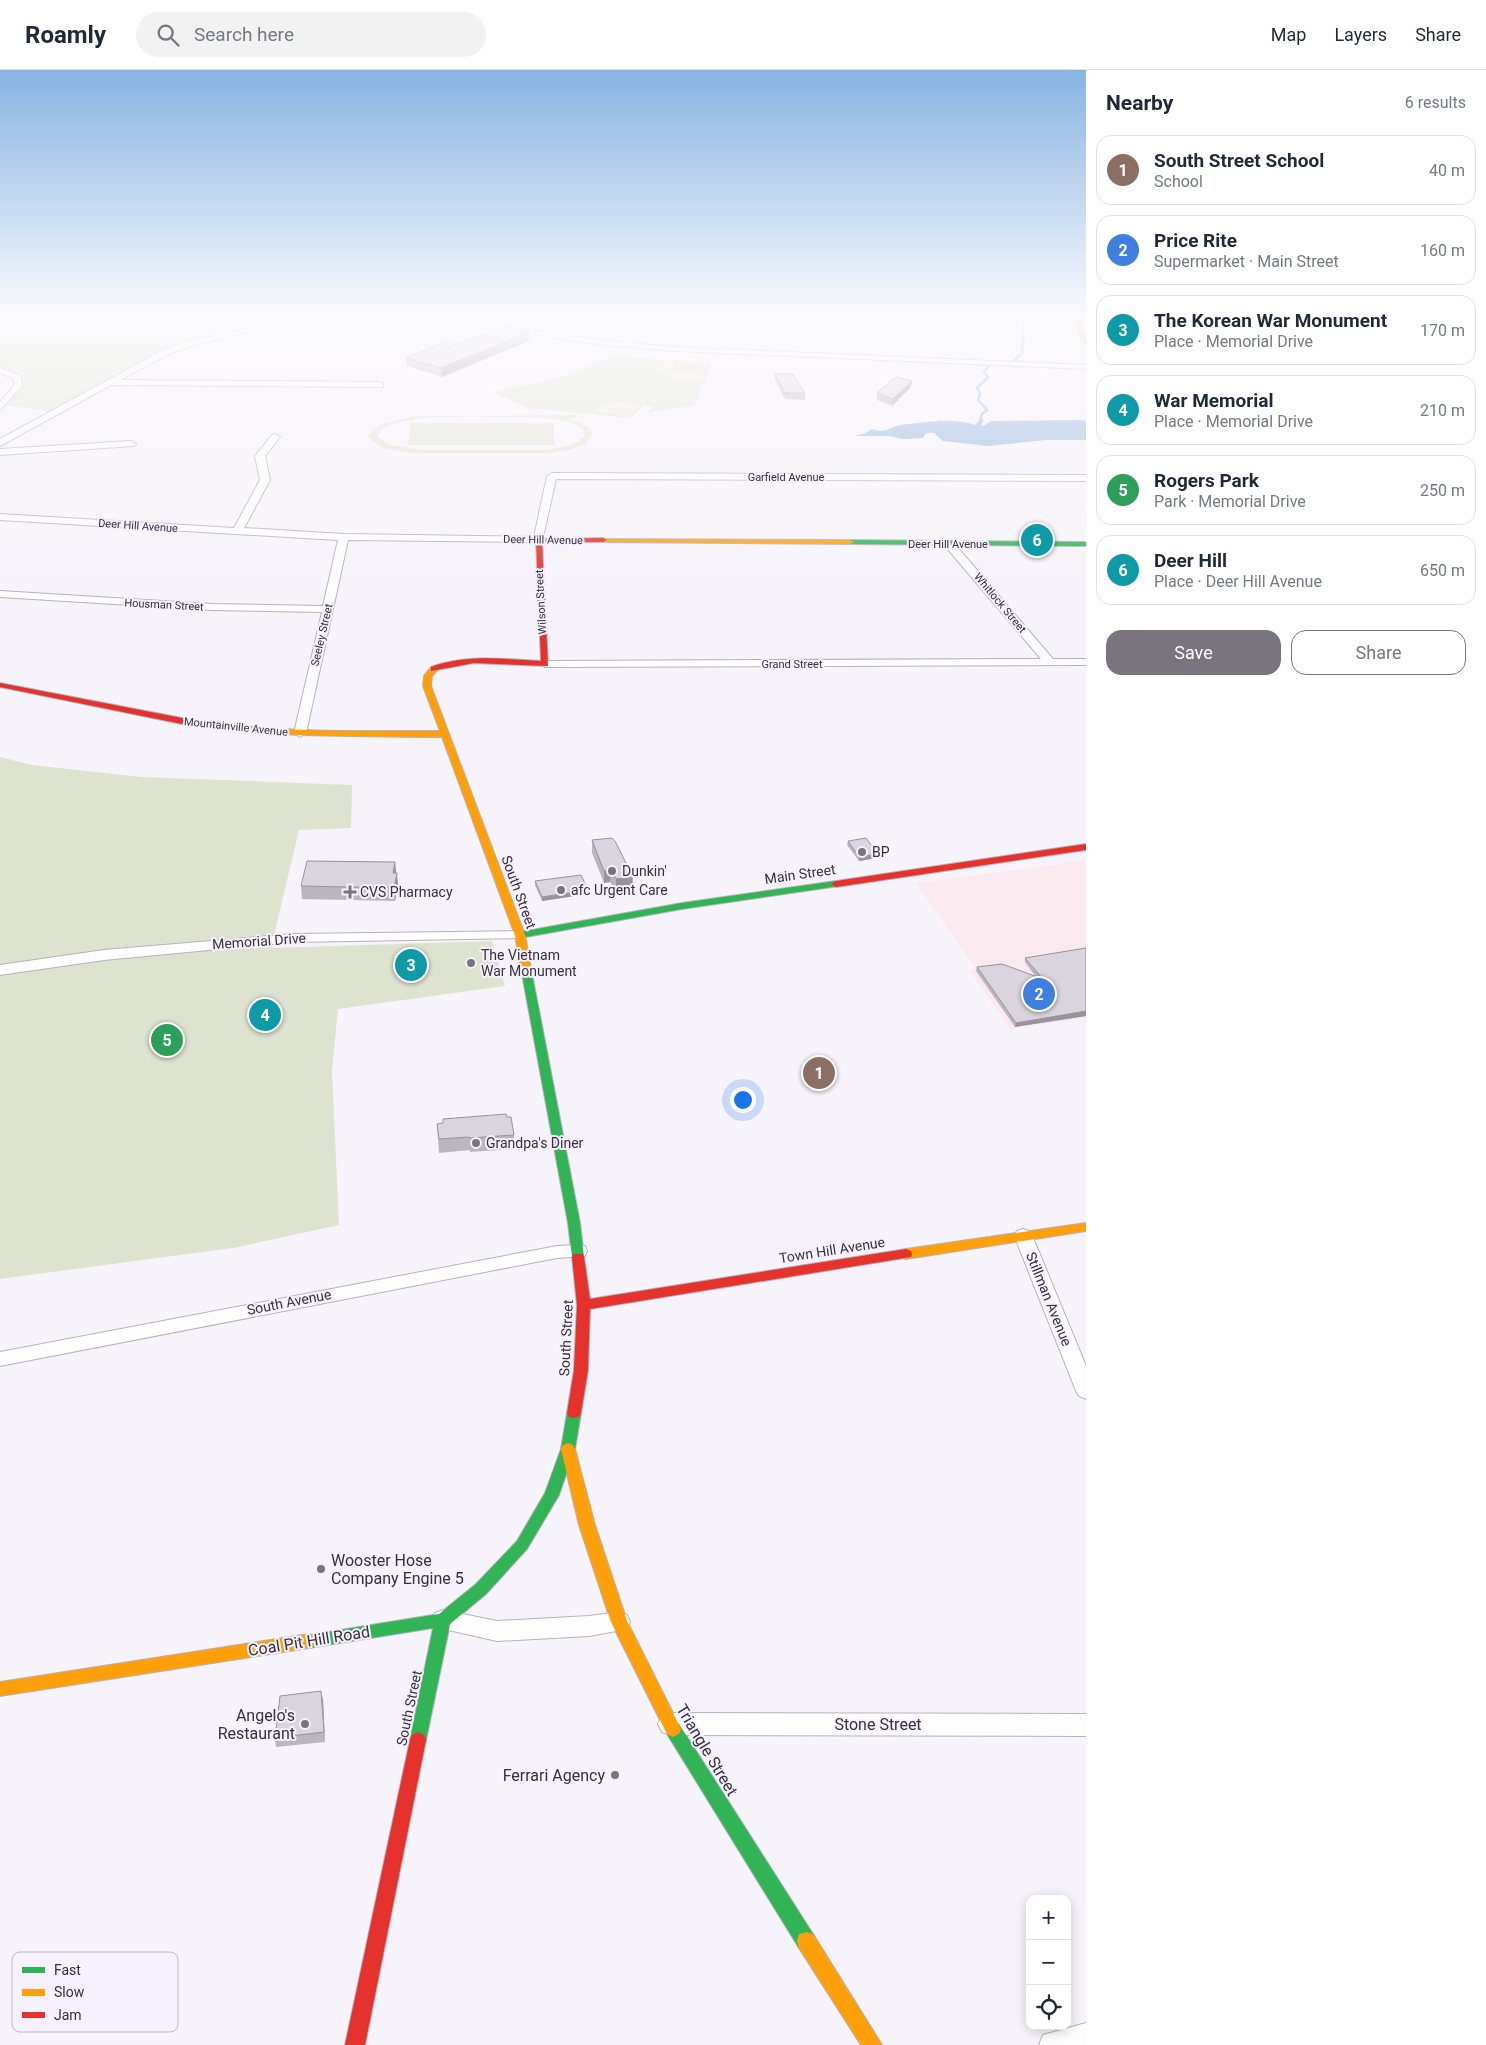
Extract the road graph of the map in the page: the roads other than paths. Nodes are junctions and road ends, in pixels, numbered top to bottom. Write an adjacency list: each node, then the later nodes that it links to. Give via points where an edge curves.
1 (65, 407): 3 (street)
2 (281, 434): 8 (street, via 260,456 265,480)
3 (0, 443)
4 (131, 444): 5 (street)
5 (0, 452)
6 (1086, 478): 10 (street, Garfield Avenue, via 552,476)
7 (0, 517): 8 (street, Deer Hill Avenue)
8 (237, 532): 9 (street, Deer Hill Avenue)
9 (344, 537): 10 (street, Deer Hill Avenue); 14 (street, Seeley Street)
10 (538, 540): 11 (street, Deer Hill Avenue); 18 (street, Wilson Street)
11 (950, 544): 12 (street, Deer Hill Avenue); 16 (street, Whitlock Street)
12 (1086, 544)
13 (0, 594): 14 (street, Housman Street, via 195,607)
14 (328, 609): 20 (street, Seeley Street)
15 (499, 662): 18 (street, Grand Street); 21 (street, South Street, via 446,664 433,669 427,686)
16 (1050, 662): 17 (street, Grand Street); 18 (street, Grand Street)
17 (1086, 662)
18 (545, 664)
19 (0, 685): 20 (street, Mountainville Avenue, via 207,726)
20 (300, 733): 21 (street, Mountainville Avenue)
21 (445, 734): 23 (street, South Street)
22 (1086, 847): 23 (street, Main Street, via 682,906)
23 (520, 935): 24 (street, Memorial Drive, via 286,939 104,955); 27 (street, South Street)
24 (0, 970)
25 (1086, 1228): 26 (street, Town Hill Avenue)
26 (1023, 1235): 28 (street, Town Hill Avenue); 30 (street, Stillman Avenue)
27 (578, 1251): 28 (street, South Street); 29 (street, South Avenue, via 557,1252 310,1298)
28 (584, 1305): 31 (street, South Street, via 581,1370)
29 (0, 1359)
30 (1086, 1391)
31 (568, 1448): 32 (street, South Street, via 552,1495 522,1545 481,1588); 33 (street, Triangle Street, via 587,1525)
32 (443, 1620): 33 (street, Coal Pit Hill Road, via 497,1631); 34 (street, Coal Pit Hill Road); 38 (street, South Street)
33 (618, 1622): 35 (street, Triangle Street)
34 (0, 1689)
35 (670, 1724): 36 (street, Stone Street); 39 (street, Triangle Street)
36 (1086, 1725)
37 (1086, 2037): 40 (street)
38 (355, 2045)
39 (872, 2045)
40 (1054, 2045)

